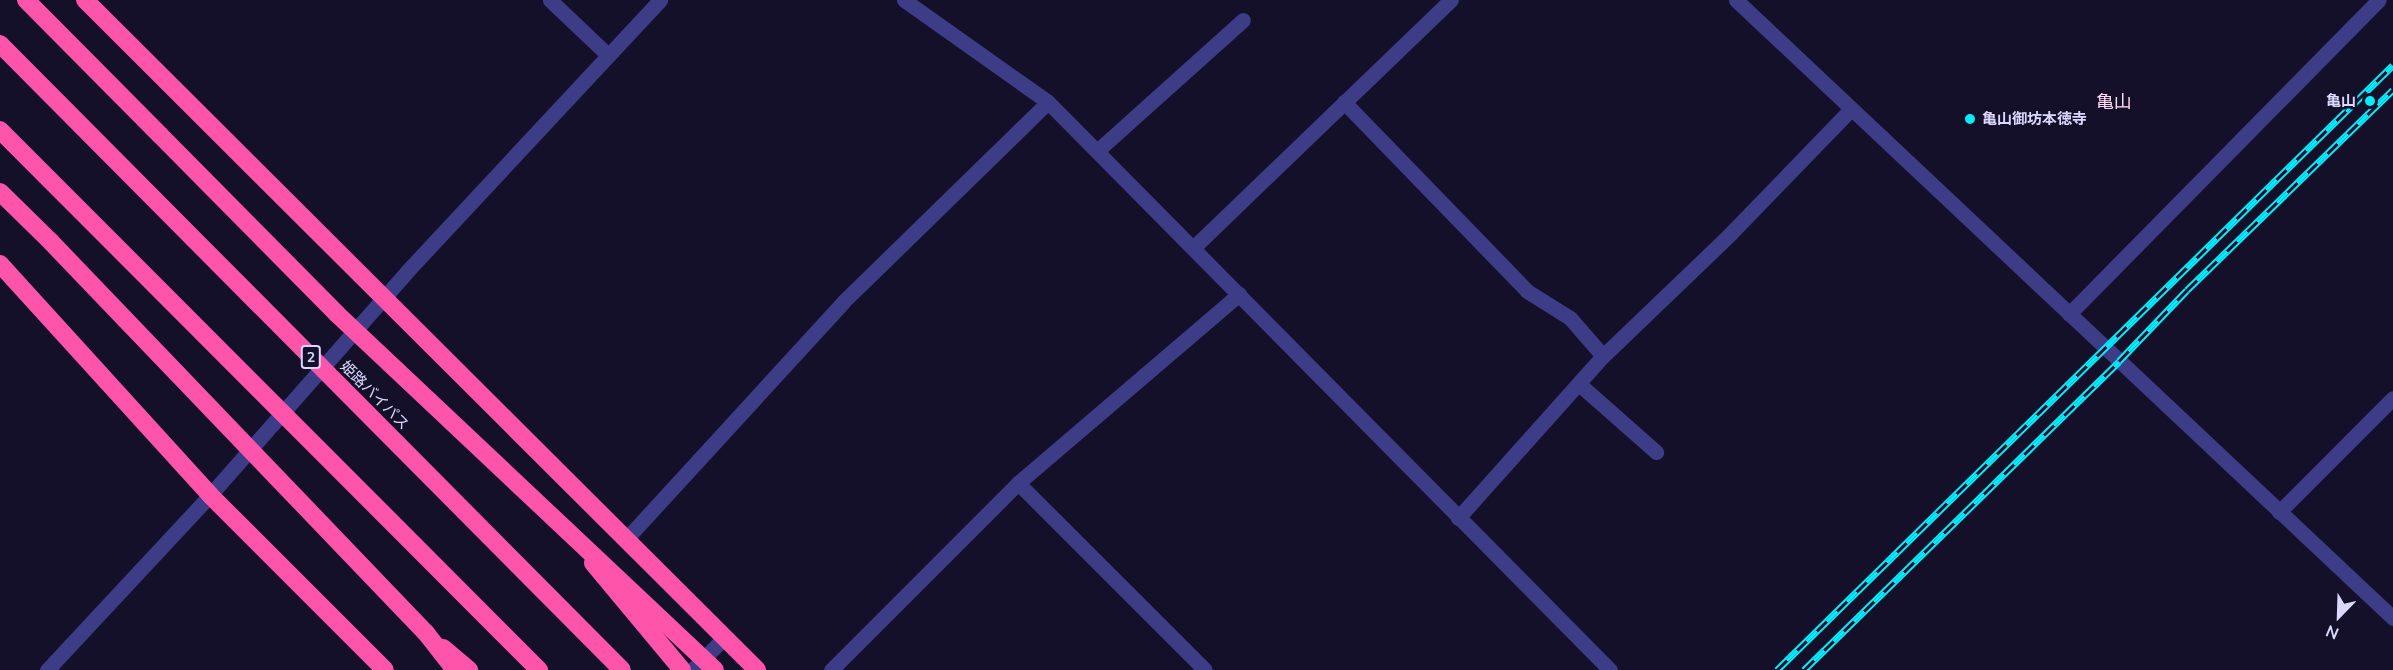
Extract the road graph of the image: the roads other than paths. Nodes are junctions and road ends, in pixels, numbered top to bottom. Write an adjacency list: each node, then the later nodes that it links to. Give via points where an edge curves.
1 (26, 0): 31 (highway, bridge, via 337,314)
2 (85, 0): 21 (highway)
3 (550, 0): 11 (street)
4 (660, 0): 11 (street)
5 (904, 0): 12 (street)
6 (1451, 0): 13 (street)
7 (1736, 0): 14 (street)
8 (2379, 0): 22 (street)
9 (1242, 20): 16 (street)
10 (0, 44): 41 (highway, 姫路バイパス / 2, bridge)
11 (608, 55): 21 (street)
12 (1048, 102): 16 (street); 32 (street, via 843,302)
13 (1344, 102): 18 (street); 23 (street, via 1527,291 1570,318)
14 (1851, 109): 22 (street); 23 (street)
15 (0, 130): 40 (highway, bridge)
16 (1097, 151): 18 (street)
17 (0, 192): 34 (highway, bridge)
18 (1193, 248): 20 (street)
19 (0, 264): 28 (highway)
20 (1239, 294): 27 (street); 30 (street)
21 (384, 296): 28 (street); 32 (highway)
22 (2069, 314): 29 (street)
23 (1604, 356): 24 (street)
24 (1579, 384): 26 (street); 30 (street)
25 (2393, 398): 29 (street)
26 (1656, 452)
27 (1018, 483): 46 (street); 47 (street)
28 (210, 495): 36 (street); 37 (highway)
29 (2279, 512): 33 (street)
30 (1458, 518): 48 (street)
31 (559, 523): 42 (highway, bridge); 44 (highway, bridge)
32 (627, 538): 35 (highway)
33 (2393, 618)
34 (426, 633): 38 (highway, bridge); 39 (highway, bridge)
35 (725, 637): 43 (street); 45 (highway)
36 (47, 670)
37 (385, 670)
38 (455, 670)
39 (469, 670)
40 (539, 670)
41 (622, 670)
42 (682, 670)
43 (692, 670)
44 (716, 670)
45 (757, 670)
46 (831, 670)
47 (1205, 670)
48 (1610, 670)

